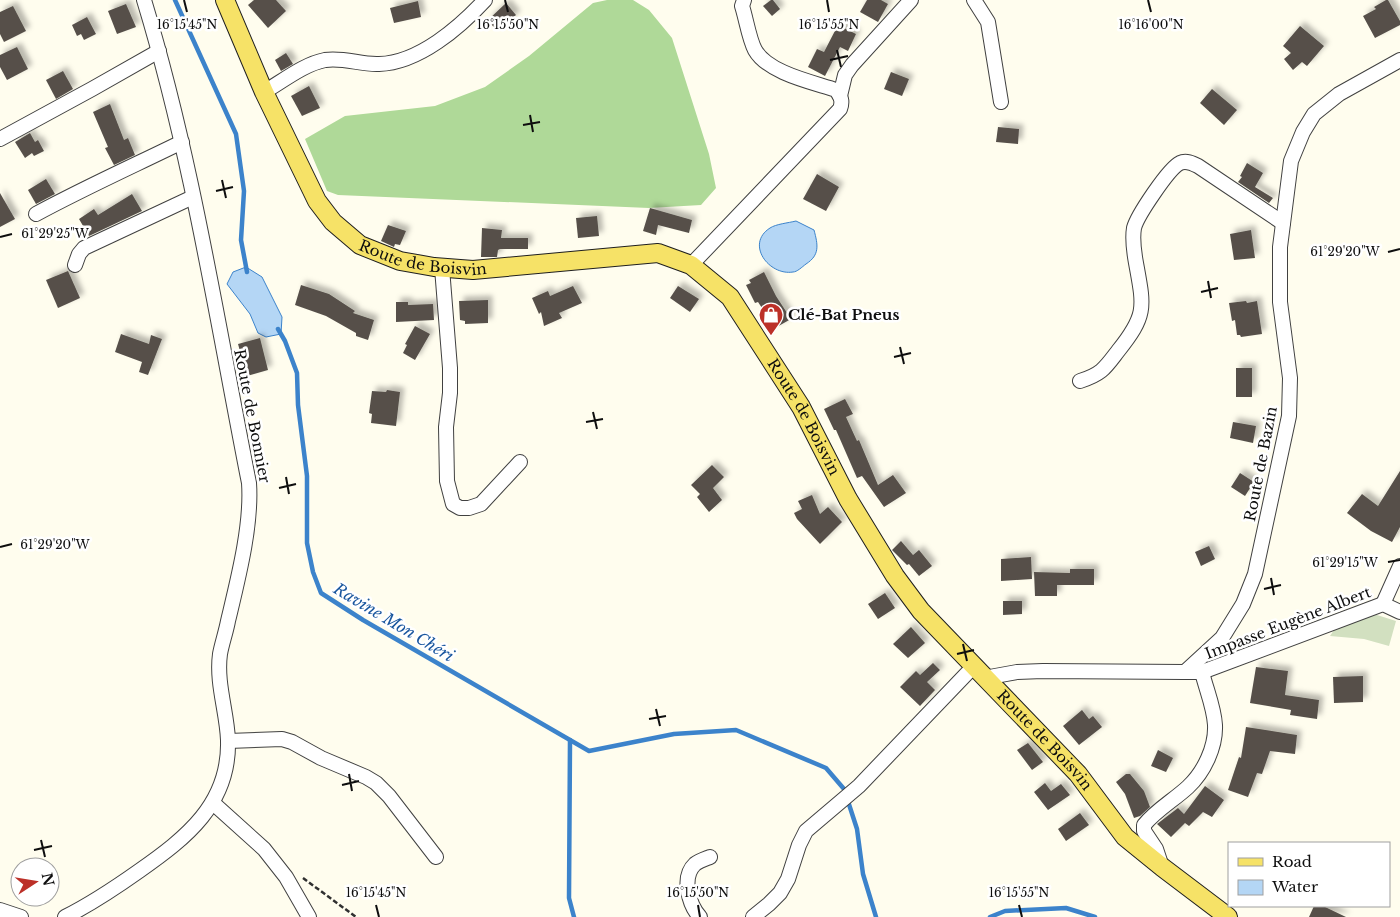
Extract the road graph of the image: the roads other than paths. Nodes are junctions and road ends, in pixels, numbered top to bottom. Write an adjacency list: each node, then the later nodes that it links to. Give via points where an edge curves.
1 (144, 0): 7 (street, Route de Bonnier)
2 (225, 0): 9 (main road, Route de Boisvin)
3 (486, 0): 9 (street, via 429,48 401,61 379,64 326,60 310,65)
4 (744, 0): 10 (street, via 742,6 754,49 765,63 836,90)
5 (911, 0): 10 (street, via 852,65 845,76)
6 (974, 0): 11 (street, via 988,22)
7 (159, 51): 12 (street); 13 (street, Route de Bonnier)
8 (1400, 60): 16 (street, Route de Bazin, via 1339,94 1314,114 1291,161)
9 (264, 92): 19 (main road, Route de Boisvin, via 317,201 333,222 360,245 400,261)
10 (840, 96): 18 (street, via 840,109)
11 (1001, 102)
12 (0, 139)
13 (182, 142): 14 (street, Route de Bonnier); 15 (street)
14 (193, 197): 17 (street, via 84,248); 28 (street, Route de Bonnier, via 250,494 247,528 219,663)
15 (36, 214)
16 (1283, 223): 20 (street, via 1198,166 1187,162 1178,164 1145,205 1134,229 1143,297 1138,323 1101,372); 26 (street, Route de Bazin, via 1280,302 1290,378 1289,416 1255,574 1243,604 1222,638)
17 (75, 265)
18 (691, 265): 19 (main road, Route de Boisvin, via 658,254 473,270); 25 (main road, Route de Boisvin, via 730,296 801,407 848,499 895,576 921,611)
19 (442, 268): 21 (street, via 450,368 447,481 453,504 460,508 481,504)
20 (1080, 381)
21 (520, 462)
22 (1400, 566): 23 (street)
23 (1383, 604): 24 (street, Impasse Eugène Albert); 27 (street, Impasse Eugène Albert)
24 (1400, 612)
25 (979, 672): 26 (street); 32 (main road, Route de Boisvin, via 1078,774 1125,837); 38 (street, via 859,786 806,831 784,886)
26 (1185, 672): 27 (street, Impasse Eugène Albert)
27 (1202, 672): 32 (street, via 1214,718 1214,741 1200,773 1144,825)
28 (228, 741): 29 (street, Route de Bonnier, via 223,776); 30 (street, via 282,738 366,777 389,796)
29 (213, 803): 35 (street, Route de Bonnier, via 199,822 166,852 111,891); 36 (street, via 264,849 286,877)
30 (436, 857)
31 (710, 857): 37 (street, via 696,864 689,877 690,899)
32 (1162, 867): 39 (main road, Route de Boisvin)
33 (0, 910): 34 (street)
34 (22, 917)
35 (65, 917)
36 (309, 917)
37 (700, 917)
38 (753, 917)
39 (1228, 917)

